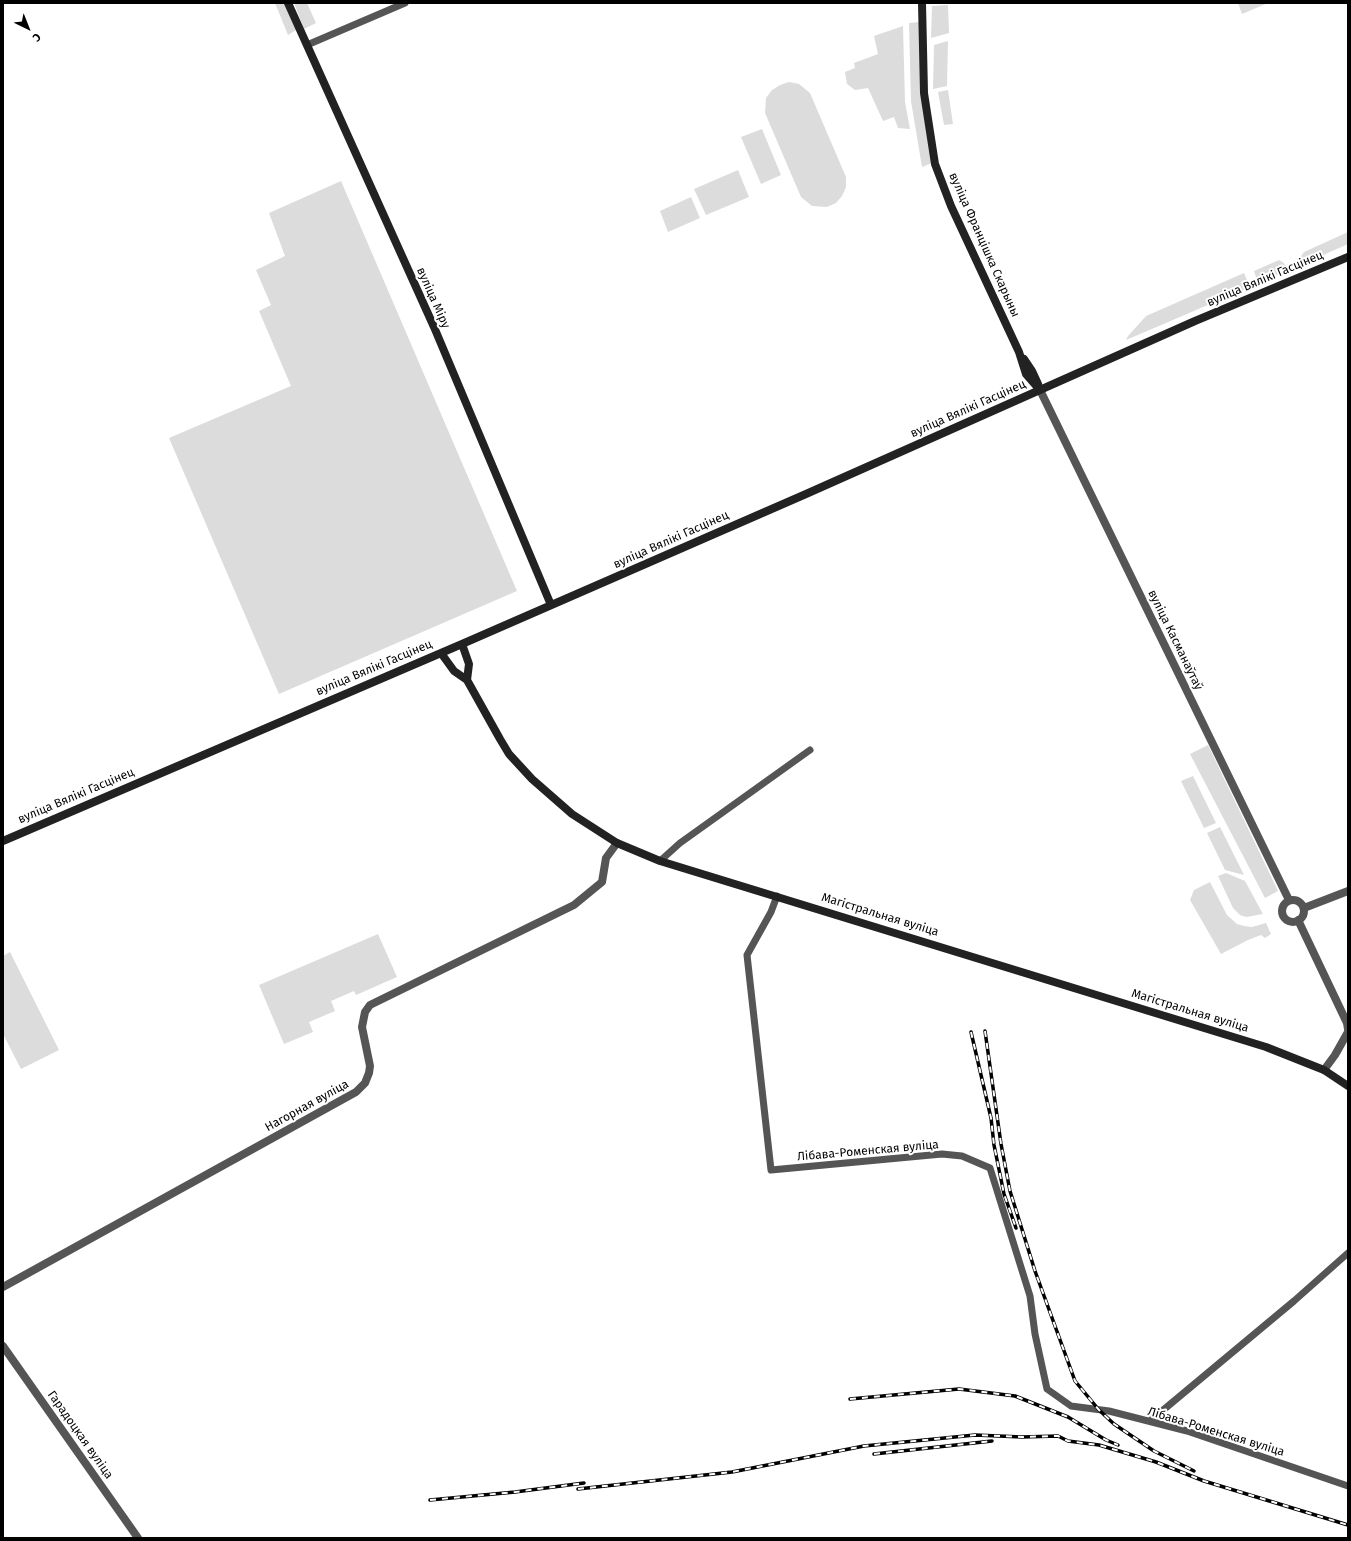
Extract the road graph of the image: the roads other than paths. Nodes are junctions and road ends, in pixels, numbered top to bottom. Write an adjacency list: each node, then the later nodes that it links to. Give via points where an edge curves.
1 (288, 3): 4 (main road, вуліца Міру)
2 (405, 3): 4 (street)
3 (922, 3): 6 (main road, вуліца Францішка Скарыны, via 924,93 935,164 951,206 1019,352 1032,371)
4 (307, 45): 7 (main road, вуліца Міру, via 434,327)
5 (1348, 257): 6 (main road, вуліца Вялікі Гасцінец)
6 (1040, 390): 7 (main road, вуліца Вялікі Гасцінец); 17 (street, вуліца Касманаўтаў)
7 (551, 605): 8 (main road, вуліца Вялікі Гасцінец)
8 (462, 644): 9 (main road, вуліца Вялікі Гасцінец); 10 (main road, via 469,664)
9 (441, 653): 10 (main road, via 454,671); 12 (main road, вуліца Вялікі Гасцінец)
10 (467, 680): 13 (main road, Магістральная вуліца, via 509,754 532,779 572,814)
11 (810, 750): 14 (street, via 680,842)
12 (3, 841)
13 (617, 843): 14 (main road, Магістральная вуліца); 24 (street, Нагорная вуліца, via 606,858 602,882 574,905 370,1005 365,1012 362,1028 370,1066 369,1073 365,1083 356,1092)
14 (660, 860): 16 (main road, Магістральная вуліца)
15 (1348, 891): 18 (street)
16 (777, 896): 21 (main road, Магістральная вуліца, via 1266,1047); 26 (street, Лібава-Роменская вуліца, via 747,955 770,1170 942,1154 962,1156 990,1168 1030,1296 1047,1389 1071,1406 1109,1411)
17 (1289, 900): 18 (street, via 1298,901); 19 (street, via 1282,907 1282,915 1290,922)
18 (1304, 908): 19 (street, via 1304,913)
19 (1298, 920): 20 (street, via 1343,1014)
20 (1348, 1031): 21 (street)
21 (1324, 1070): 22 (main road, Магістральная вуліца)
22 (1348, 1086)
23 (1348, 1253): 26 (street)
24 (3, 1287)
25 (3, 1346): 28 (street, Гарадоцкая вуліца)
26 (1150, 1421): 27 (street, Лібава-Роменская вуліца, via 1193,1433)
27 (1348, 1486)
28 (138, 1538)

